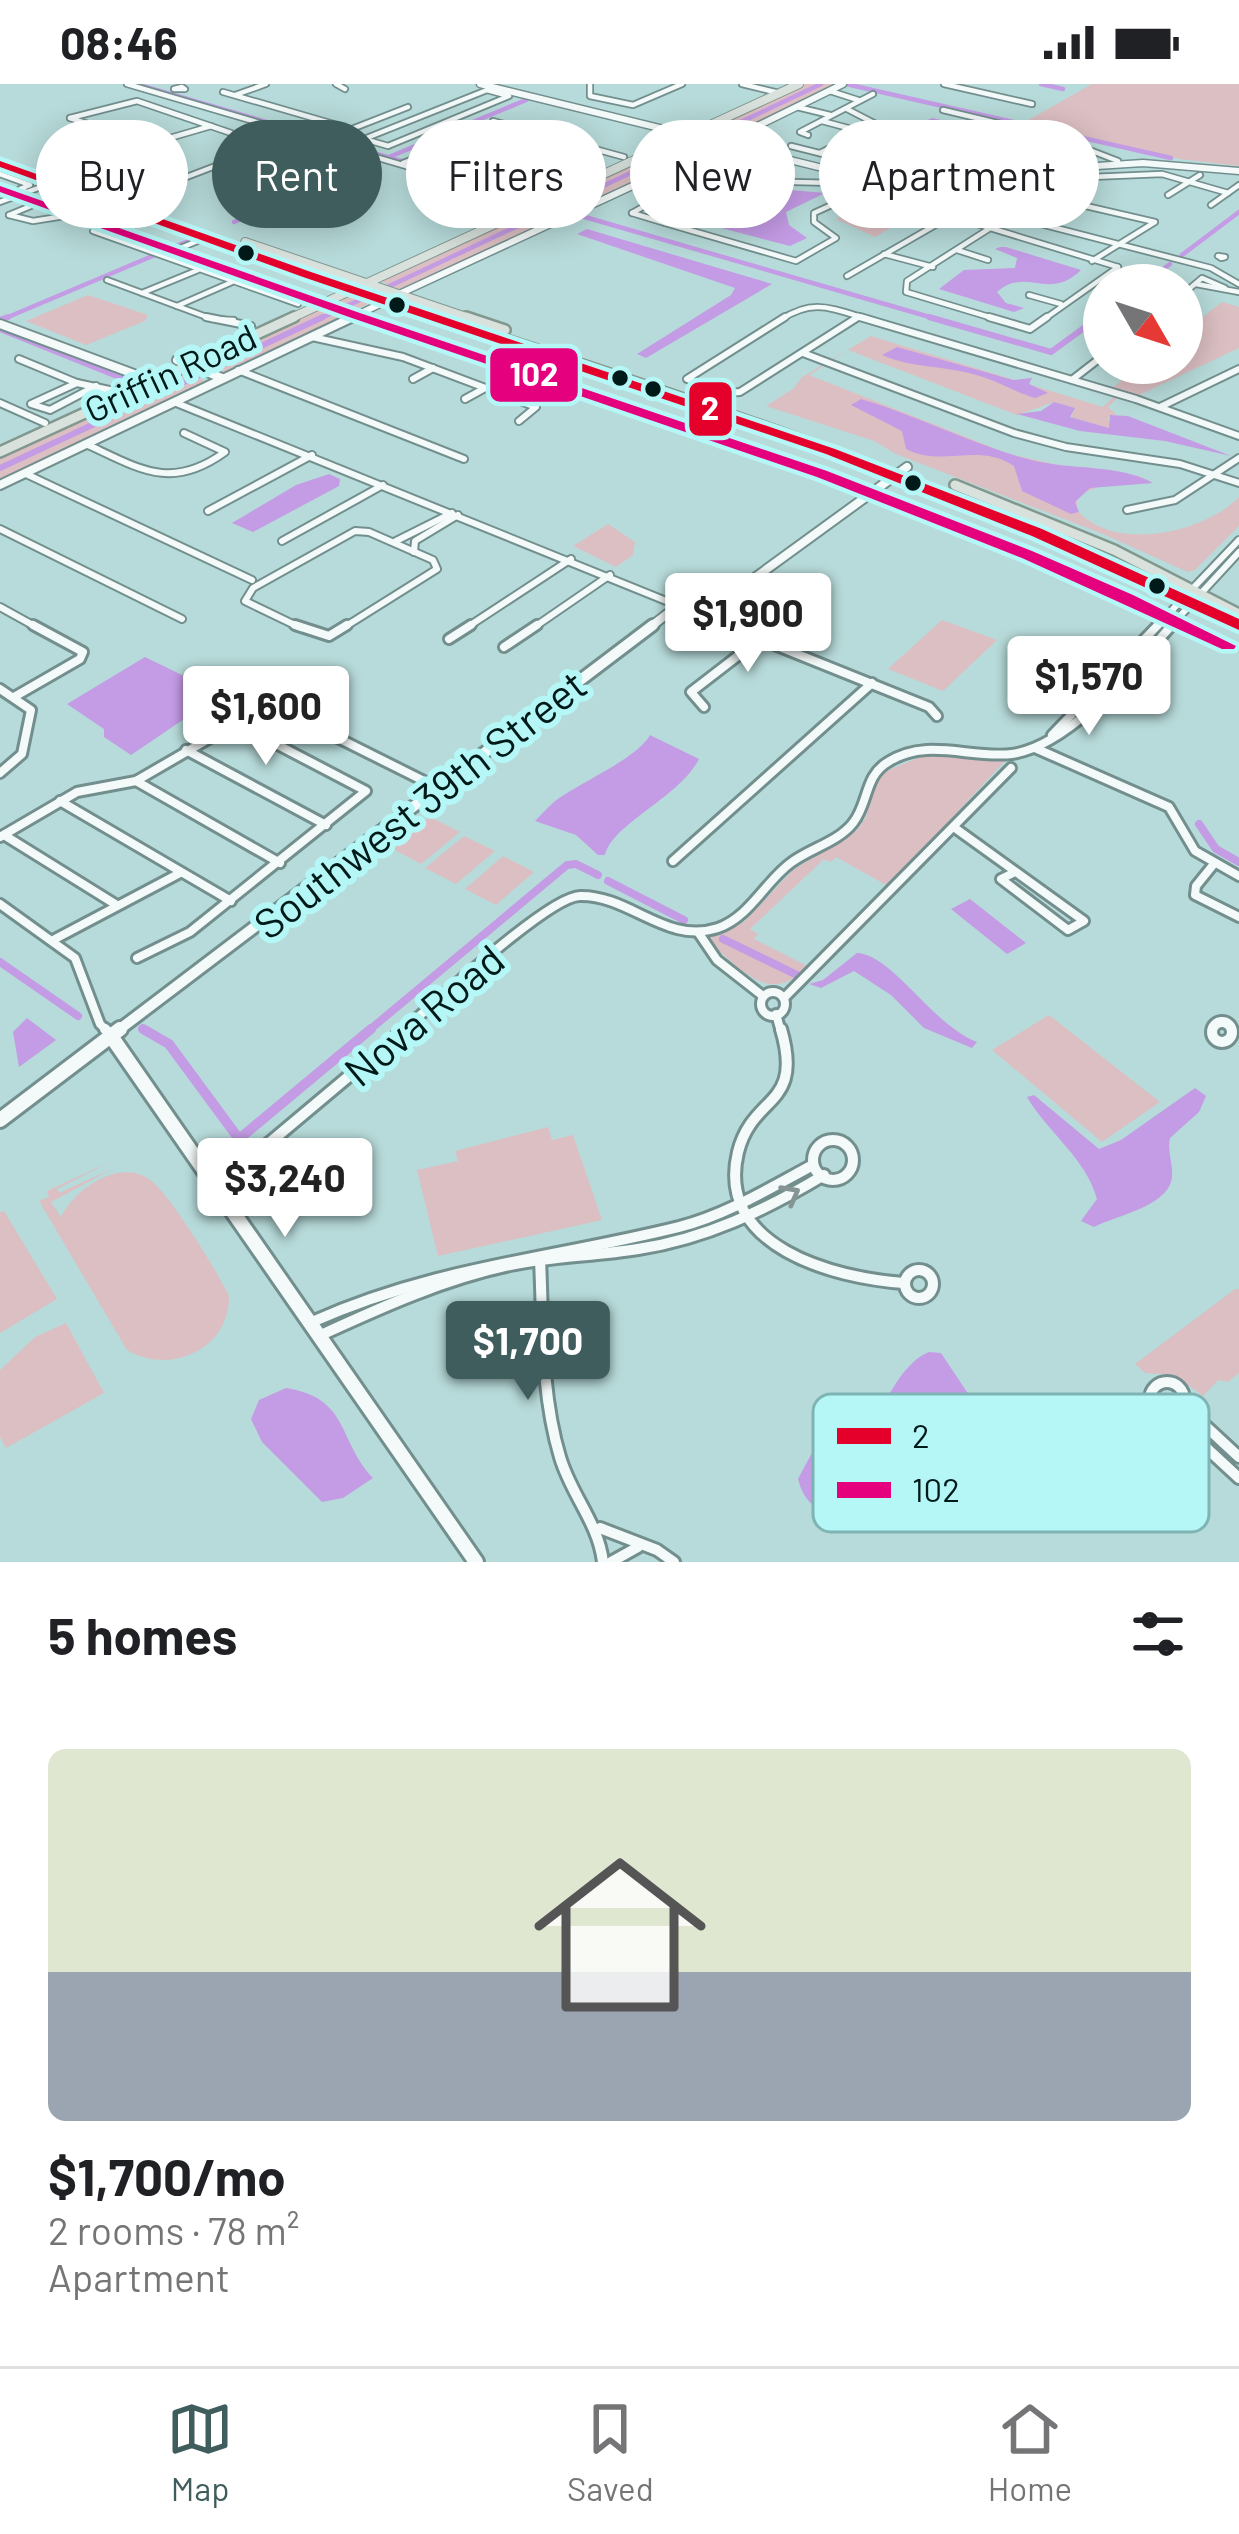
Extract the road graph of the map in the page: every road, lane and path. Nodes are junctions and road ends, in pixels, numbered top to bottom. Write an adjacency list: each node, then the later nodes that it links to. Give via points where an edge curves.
1 (127, 84): 23 (street)
2 (194, 84): 13 (street)
3 (266, 84): 19 (street)
4 (336, 84): 14 (street)
5 (590, 84): 6 (street, via 589,95 629,105)
6 (682, 84)
7 (742, 84): 17 (street)
8 (786, 84): 17 (main road, Griffin Road)
9 (799, 84): 17 (main road, Griffin Road)
10 (843, 84): 15 (street)
11 (944, 84): 22 (street)
12 (488, 86): 34 (street); 41 (street); 42 (street, via 509,96)
13 (183, 88)
14 (345, 89)
15 (830, 91): 20 (street); 25 (street)
16 (223, 92): 19 (street)
17 (774, 92): 35 (main road, Griffin Road)
18 (873, 94): 20 (street)
19 (235, 95): 32 (street)
20 (860, 100): 26 (street)
21 (400, 104): 24 (street)
22 (1033, 104)
23 (197, 105): 29 (street); 31 (street)
24 (408, 106): 27 (street); 33 (street)
25 (798, 107): 30 (street); 36 (street)
26 (845, 108): 30 (street); 38 (street)
27 (416, 109)
28 (943, 110): 49 (street)
29 (177, 111): 40 (street); 40 (street, via 137,95 70,118 154,144)
30 (832, 115): 37 (street)
31 (252, 120)
32 (320, 120)
33 (373, 120)
34 (630, 120)
35 (716, 120)
36 (769, 120)
37 (822, 120)
38 (871, 120)
39 (819, 122): 44 (street, via 791,146)
40 (211, 126)
41 (382, 131)
42 (382, 144)
43 (606, 152): 46 (street)
44 (819, 153)
45 (630, 155): 46 (main road, Griffin Road)
46 (624, 157): 58 (main road, Griffin Road)
47 (382, 158): 53 (street)
48 (795, 161): 56 (street)
49 (1118, 161): 52 (street); 61 (street)
50 (0, 162): 63 (main road)
51 (406, 162): 53 (street)
52 (1099, 163)
53 (401, 164): 55 (street)
54 (1099, 165): 61 (street)
55 (406, 166)
56 (815, 166): 57 (street); 59 (street)
57 (819, 166)
58 (606, 167)
59 (819, 167)
60 (1167, 168): 64 (street)
61 (1238, 169)
62 (0, 174): 72 (street)
63 (36, 174)
64 (1162, 174): 67 (street); 68 (street)
65 (1200, 175): 68 (street)
66 (1099, 176): 67 (street)
67 (1111, 176): 69 (street)
68 (1186, 180): 73 (street); 74 (street)
69 (1125, 185)
70 (1239, 185): 73 (street)
71 (36, 189): 72 (street)
72 (29, 191): 75 (street)
73 (1228, 193): 77 (street)
74 (1168, 195)
75 (0, 202)
76 (36, 204): 79 (street, via 9,215)
77 (1211, 205)
78 (1099, 208): 92 (street, via 1156,222)
79 (36, 224)
80 (188, 225): 91 (main road)
81 (184, 228): 91 (main road)
82 (476, 228): 106 (main road, Griffin Road)
83 (533, 228): 110 (street)
84 (682, 228): 85 (street, via 792,261 836,238)
85 (822, 228)
86 (930, 228): 94 (street)
87 (994, 228): 93 (street)
88 (998, 228): 98 (street)
89 (1048, 228): 92 (street)
90 (93, 231): 95 (street)
91 (210, 236): 95 (street); 106 (main road); 106 (main road)
92 (1117, 246): 98 (street); 107 (street, via 1223,275)
93 (958, 251): 97 (street); 100 (street)
94 (884, 254): 100 (street); 102 (street)
95 (163, 256): 101 (street)
96 (1223, 258): 99 (street)
97 (988, 260)
98 (1095, 261): 112 (street, via 1118,267)
99 (1239, 265)
100 (932, 267): 112 (street, via 902,288 1030,329)
101 (199, 269): 104 (street); 108 (street)
102 (847, 276)
103 (107, 280): 108 (street)
104 (233, 281): 111 (street); 113 (street)
105 (1203, 284): 107 (street)
106 (356, 285): 110 (main road); 111 (main road, Griffin Road); 120 (main road, Griffin Road)
107 (1238, 287)
108 (142, 293): 113 (street)
109 (1029, 295): 112 (street)
110 (387, 296): 117 (street); 147 (main road)
111 (298, 304): 116 (main road, Griffin Road)
112 (1063, 305)
113 (177, 306): 116 (street)
114 (859, 316): 118 (street); 118 (street, via 809,303 686,377 740,392); 128 (street)
115 (0, 324): 125 (street)
116 (251, 326): 120 (main road, Griffin Road)
117 (311, 336): 121 (street); 123 (street)
118 (802, 353): 149 (street, via 1048,443)
119 (19, 359): 129 (street)
120 (184, 366): 125 (main road, Griffin Road); 126 (street); 137 (main road, Griffin Road)
121 (433, 368): 127 (street); 131 (street)
122 (1239, 369): 136 (street)
123 (238, 370): 126 (street); 146 (street)
124 (1083, 371): 128 (street)
125 (142, 377): 132 (main road, Griffin Road)
126 (215, 378): 134 (street)
127 (413, 379)
128 (1072, 380): 136 (street)
129 (77, 382): 130 (street); 130 (street, via 31,404 50,410)
130 (97, 386): 132 (street)
131 (486, 387): 133 (street); 138 (street, via 536,406)
132 (114, 391): 137 (main road, Griffin Road)
133 (465, 399)
134 (173, 402): 142 (street); 144 (street)
135 (0, 403): 139 (street)
136 (1160, 407): 141 (street)
137 (60, 420): 139 (main road, Griffin Road)
138 (518, 421)
139 (43, 428): 143 (main road, Griffin Road)
140 (184, 433): 142 (street, via 225,452 173,478)
141 (1239, 436)
142 (86, 444): 148 (street)
143 (0, 448)
144 (312, 454): 151 (street); 154 (street)
145 (1239, 458): 149 (street)
146 (464, 459)
147 (904, 470): 156 (main road); 161 (main road); 168 (street, Southwest 39th Street, via 749,582)
148 (24, 473): 152 (street); 166 (street)
149 (1216, 474): 150 (street); 153 (street, via 1176,502)
150 (1239, 481)
151 (384, 484): 155 (street); 160 (street)
152 (0, 485)
153 (1127, 510)
154 (208, 511)
155 (456, 513): 159 (street, via 409,539); 162 (street, via 415,541); 164 (street)
156 (1035, 526): 161 (main road); 167 (main road)
157 (0, 529): 171 (street)
158 (1239, 540): 167 (street)
159 (388, 541): 162 (street); 162 (street, via 352,532 253,588 245,601 329,636 436,571 435,561)
160 (282, 542)
161 (1114, 550): 167 (main road)
162 (414, 552)
163 (1239, 552): 167 (street)
164 (571, 560): 165 (street); 174 (street)
165 (610, 575): 168 (street); 175 (street)
166 (252, 580)
167 (1192, 594): 170 (main road); 172 (main road); 182 (street)
168 (680, 604): 173 (street); 187 (street, Southwest 39th Street)
169 (0, 607): 178 (street, via 83,656)
170 (1239, 614)
171 (182, 619)
172 (1239, 625)
173 (761, 638): 176 (street); 179 (street, via 691,692)
174 (449, 640)
175 (505, 647)
176 (872, 683): 180 (street); 192 (street)
177 (0, 689): 178 (street)
178 (14, 697): 185 (street, via 31,710 26,739 19,758)
179 (704, 706)
180 (937, 716)
181 (318, 728): 187 (street)
182 (1035, 748): 194 (street, via 1168,807); 202 (street, via 999,755 938,746 894,758 867,782 850,827 784,868 731,922)
183 (186, 750): 186 (street); 189 (street); 189 (street, via 236,723 366,791)
184 (1011, 768): 190 (street)
185 (0, 772)
186 (136, 781): 188 (street); 193 (street)
187 (436, 787): 208 (street, Southwest 39th Street)
188 (60, 800): 191 (street); 195 (street)
189 (326, 824): 193 (street)
190 (955, 827): 196 (street); 206 (street)
191 (2, 836): 200 (street)
192 (674, 861)
193 (280, 863): 198 (street)
194 (1213, 865): 197 (street); 201 (street, via 1196,895)
195 (181, 872): 198 (street); 200 (street)
196 (1016, 872): 196 (street, via 1001,879 1068,930 1084,921)
197 (1239, 876)
198 (231, 901): 204 (street)
199 (0, 904): 203 (street)
200 (117, 905): 203 (street)
201 (1239, 916)
202 (698, 932): 205 (street, via 708,954); 212 (street, Nova Road, via 664,929 600,897 555,902)
203 (55, 939): 208 (street, via 76,958)
204 (137, 958)
205 (763, 996): 206 (street); 207 (street, via 760,1009)
206 (784, 998): 207 (street, via 787,1008)
207 (776, 1015): 213 (street, via 789,1074 740,1148)
208 (112, 1036): 209 (street, Southwest 39th Street); 212 (street)
209 (0, 1120)
210 (813, 1165): 211 (street); 211 (street, via 824,1143 849,1148 856,1164 850,1173); 213 (street)
211 (824, 1175): 214 (street, one-way to 211)
212 (218, 1186): 217 (street)
213 (742, 1204): 214 (street); 215 (street, via 640,1237)
214 (749, 1216): 215 (street, via 656,1246); 216 (street, via 803,1263 846,1278)
215 (540, 1255): 217 (street, via 397,1294); 224 (street, via 559,1455)
216 (904, 1283)
217 (316, 1329): 226 (street)
218 (1152, 1394): 219 (street, via 1163,1383)
219 (1183, 1394)
220 (1209, 1429): 222 (street)
221 (1209, 1450): 223 (street)
222 (1239, 1456)
223 (1239, 1478)
224 (598, 1528): 225 (street); 227 (street)
225 (640, 1546): 227 (street); 228 (street)
226 (476, 1562)
227 (608, 1562)
228 (674, 1562)

